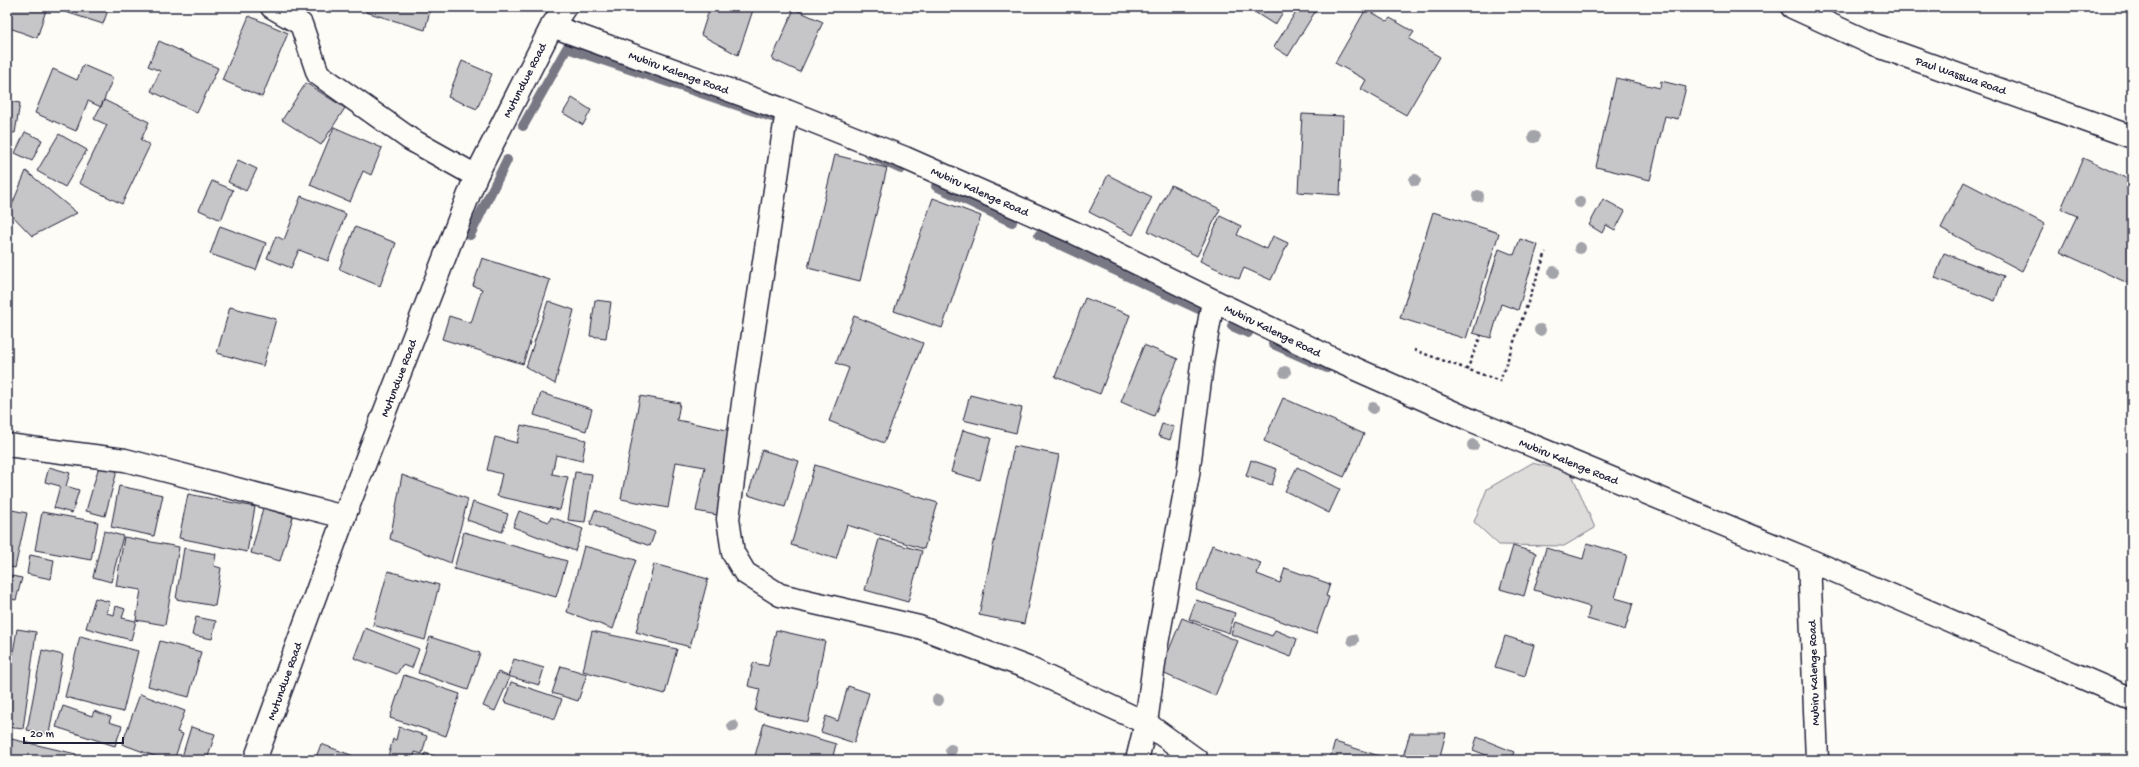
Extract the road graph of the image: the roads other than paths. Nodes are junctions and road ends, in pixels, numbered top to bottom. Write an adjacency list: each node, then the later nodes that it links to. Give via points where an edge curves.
1 (272, 7): 7 (street, via 301,24 318,74 410,139)
2 (565, 7): 4 (street, Mutundwe Road)
3 (1792, 7): 6 (street, Paul Wasswa Road, via 1876,45)
4 (552, 26): 5 (street, Mubiru Kalenge Road); 7 (street, Mutundwe Road)
5 (787, 111): 8 (street, Mubiru Kalenge Road, via 1074,232); 13 (street, via 746,380 728,520 733,553 745,573 780,595 919,627 1028,668)
6 (2132, 137)
7 (476, 176): 10 (street, Mutundwe Road)
8 (1213, 301): 11 (street, Mubiru Kalenge Road, via 1333,359 1473,421); 13 (street, via 1188,475 1156,649)
9 (7, 445): 10 (street, via 125,460)
10 (344, 517): 14 (street, Mutundwe Road)
11 (1808, 560): 12 (street); 17 (street, Mubiru Kalenge Road)
12 (2132, 699)
13 (1146, 722): 15 (street); 16 (street)
14 (255, 760)
15 (1137, 760)
16 (1197, 760)
17 (1817, 760)

